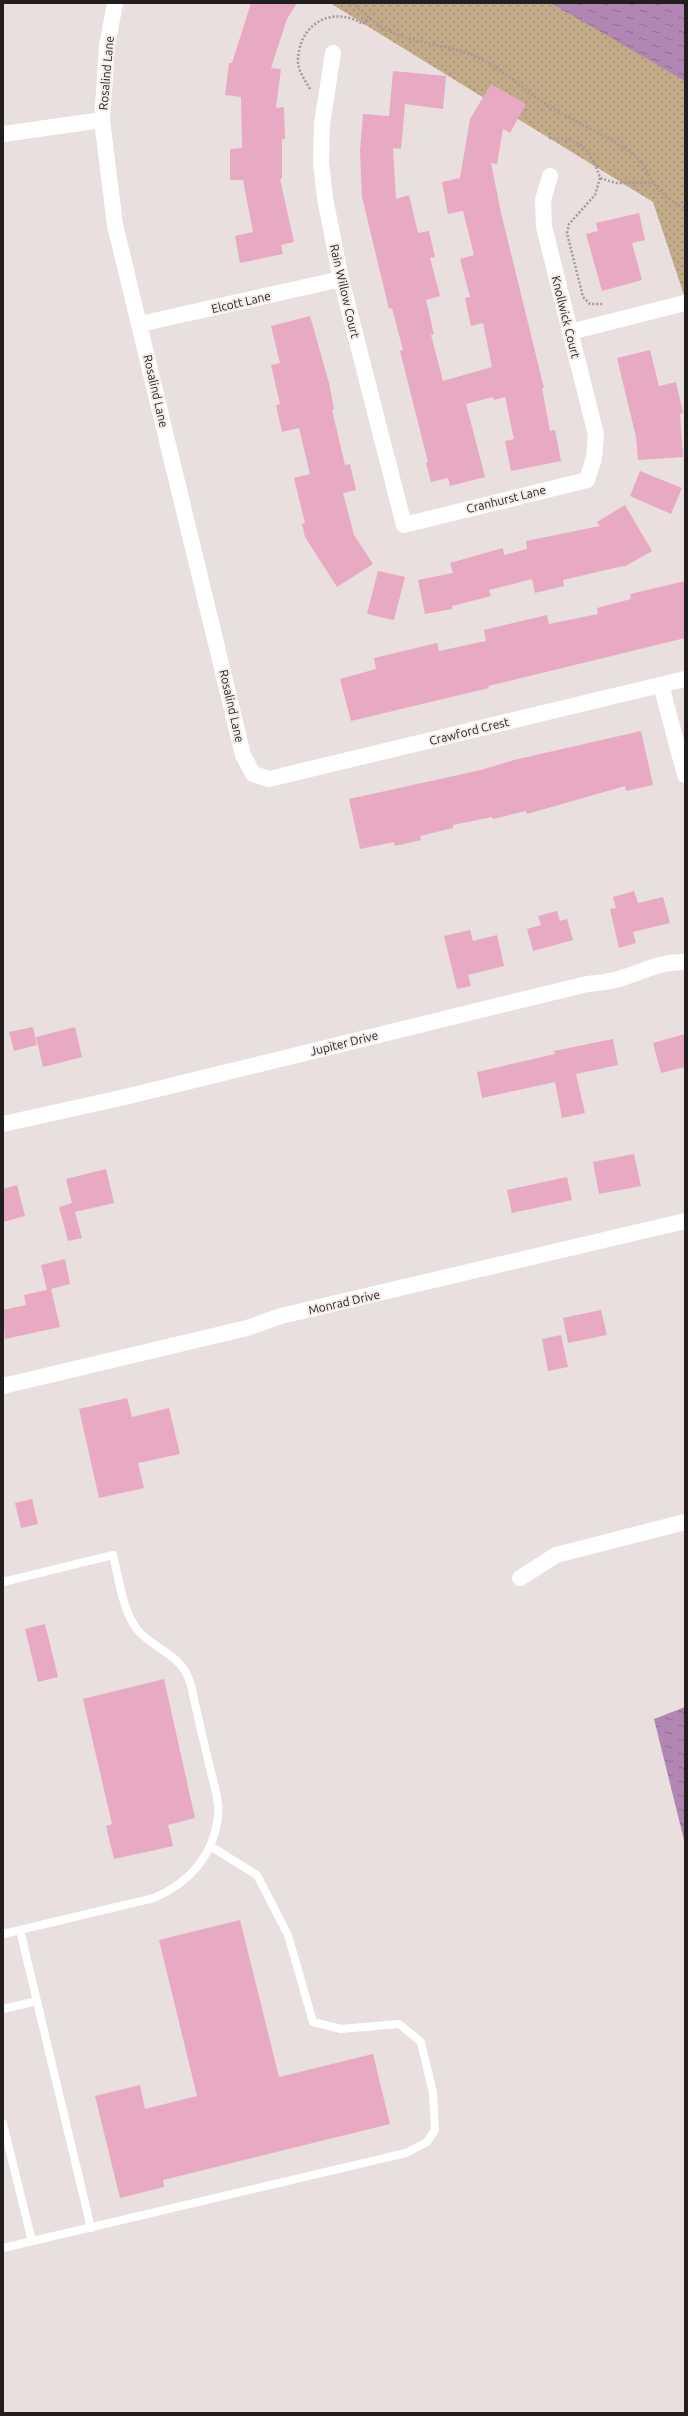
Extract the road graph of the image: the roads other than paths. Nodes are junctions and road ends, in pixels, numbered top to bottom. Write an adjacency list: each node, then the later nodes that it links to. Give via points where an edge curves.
1 (115, 3): 3 (street, Rosalind Lane, via 107,46)
2 (334, 53): 6 (street, Rain Willow Court, via 322,124 321,163 325,198)
3 (102, 120): 4 (street); 8 (street, Rosalind Lane, via 115,225)
4 (3, 134)
5 (550, 176): 9 (street, Knollwick Court, via 543,200 544,227)
6 (341, 279): 8 (street, Elcott Lane); 11 (street, Rain Willow Court)
7 (685, 303): 9 (street)
8 (140, 324): 14 (street, Rosalind Lane, via 243,755)
9 (570, 332): 10 (street, Knollwick Court, via 596,435)
10 (594, 458): 11 (street, Cranhurst Lane, via 587,480)
11 (404, 525)
12 (685, 679): 13 (street, Crawford Crest)
13 (661, 685): 14 (street, Crawford Crest, via 269,779); 15 (street)
14 (253, 774)
15 (685, 775)
16 (685, 962): 17 (street, Jupiter Drive, via 660,965 616,980 580,986 125,1097)
17 (3, 1124)
18 (685, 1221): 19 (street, Monrad Drive, via 281,1316 247,1328)
19 (3, 1386)
20 (685, 1522): 21 (street, via 556,1555)
21 (520, 1578)
22 (3, 1582): 23 (lane, via 113,1555 126,1607 136,1628 149,1643 185,1670 191,1685 218,1815 214,1839)
23 (210, 1846): 24 (lane, via 194,1872 174,1889 154,1898); 29 (lane, via 257,1875 288,1934 313,2022 341,2029 399,2024 421,2042 433,2094 435,2130 427,2142 406,2153)
24 (20, 1930): 25 (lane); 26 (lane)
25 (3, 1934)
26 (37, 2001): 27 (lane); 29 (lane)
27 (3, 2009)
28 (3, 2124): 30 (lane)
29 (91, 2228): 30 (lane)
30 (32, 2241): 31 (lane)
31 (3, 2248)

